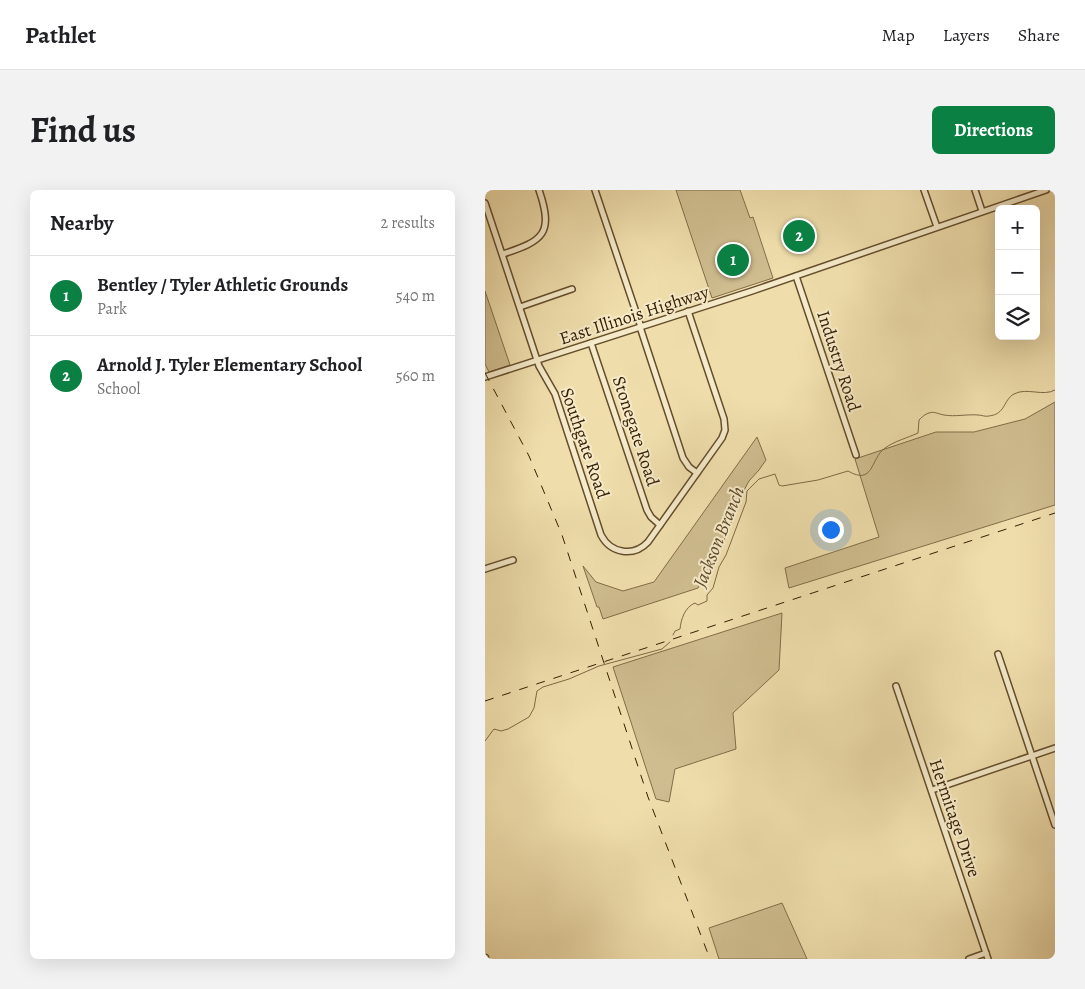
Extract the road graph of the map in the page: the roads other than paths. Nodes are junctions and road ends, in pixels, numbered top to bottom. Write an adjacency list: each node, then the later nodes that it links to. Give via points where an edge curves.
1 (539, 190): 10 (street, via 547,218 543,232 532,244)
2 (595, 190): 15 (street)
3 (925, 190): 9 (street)
4 (975, 190): 8 (street)
5 (1046, 190): 6 (street, East Illinois Highway)
6 (1027, 193): 8 (street, East Illinois Highway)
7 (485, 202): 10 (street, Southgate Road)
8 (982, 211): 9 (street, East Illinois Highway)
9 (937, 227): 11 (street, East Illinois Highway)
10 (503, 254): 13 (street, Southgate Road)
11 (796, 276): 14 (street, East Illinois Highway); 19 (street, Industry Road)
12 (572, 290): 13 (street)
13 (520, 306): 17 (street, Southgate Road)
14 (689, 311): 15 (street, East Illinois Highway); 20 (street, via 725,421 722,438)
15 (640, 327): 16 (street, East Illinois Highway); 20 (street, via 683,458)
16 (591, 343): 17 (street, East Illinois Highway); 21 (street, Stonegate Road, via 647,510)
17 (538, 360): 18 (street, East Illinois Highway); 21 (street, Southgate Road, via 553,390 606,542 614,549 627,552 641,548)
18 (485, 377)
19 (856, 455)
20 (697, 473): 21 (street)
21 (660, 525)
22 (513, 560): 23 (street)
23 (485, 569)
24 (998, 654): 27 (street)
25 (896, 686): 28 (street, Hermitage Drive)
26 (1055, 748): 27 (street)
27 (1032, 756): 28 (street); 29 (street)
28 (932, 790): 30 (street, Hermitage Drive)
29 (1055, 825)
30 (987, 956): 31 (street)
31 (969, 959)

